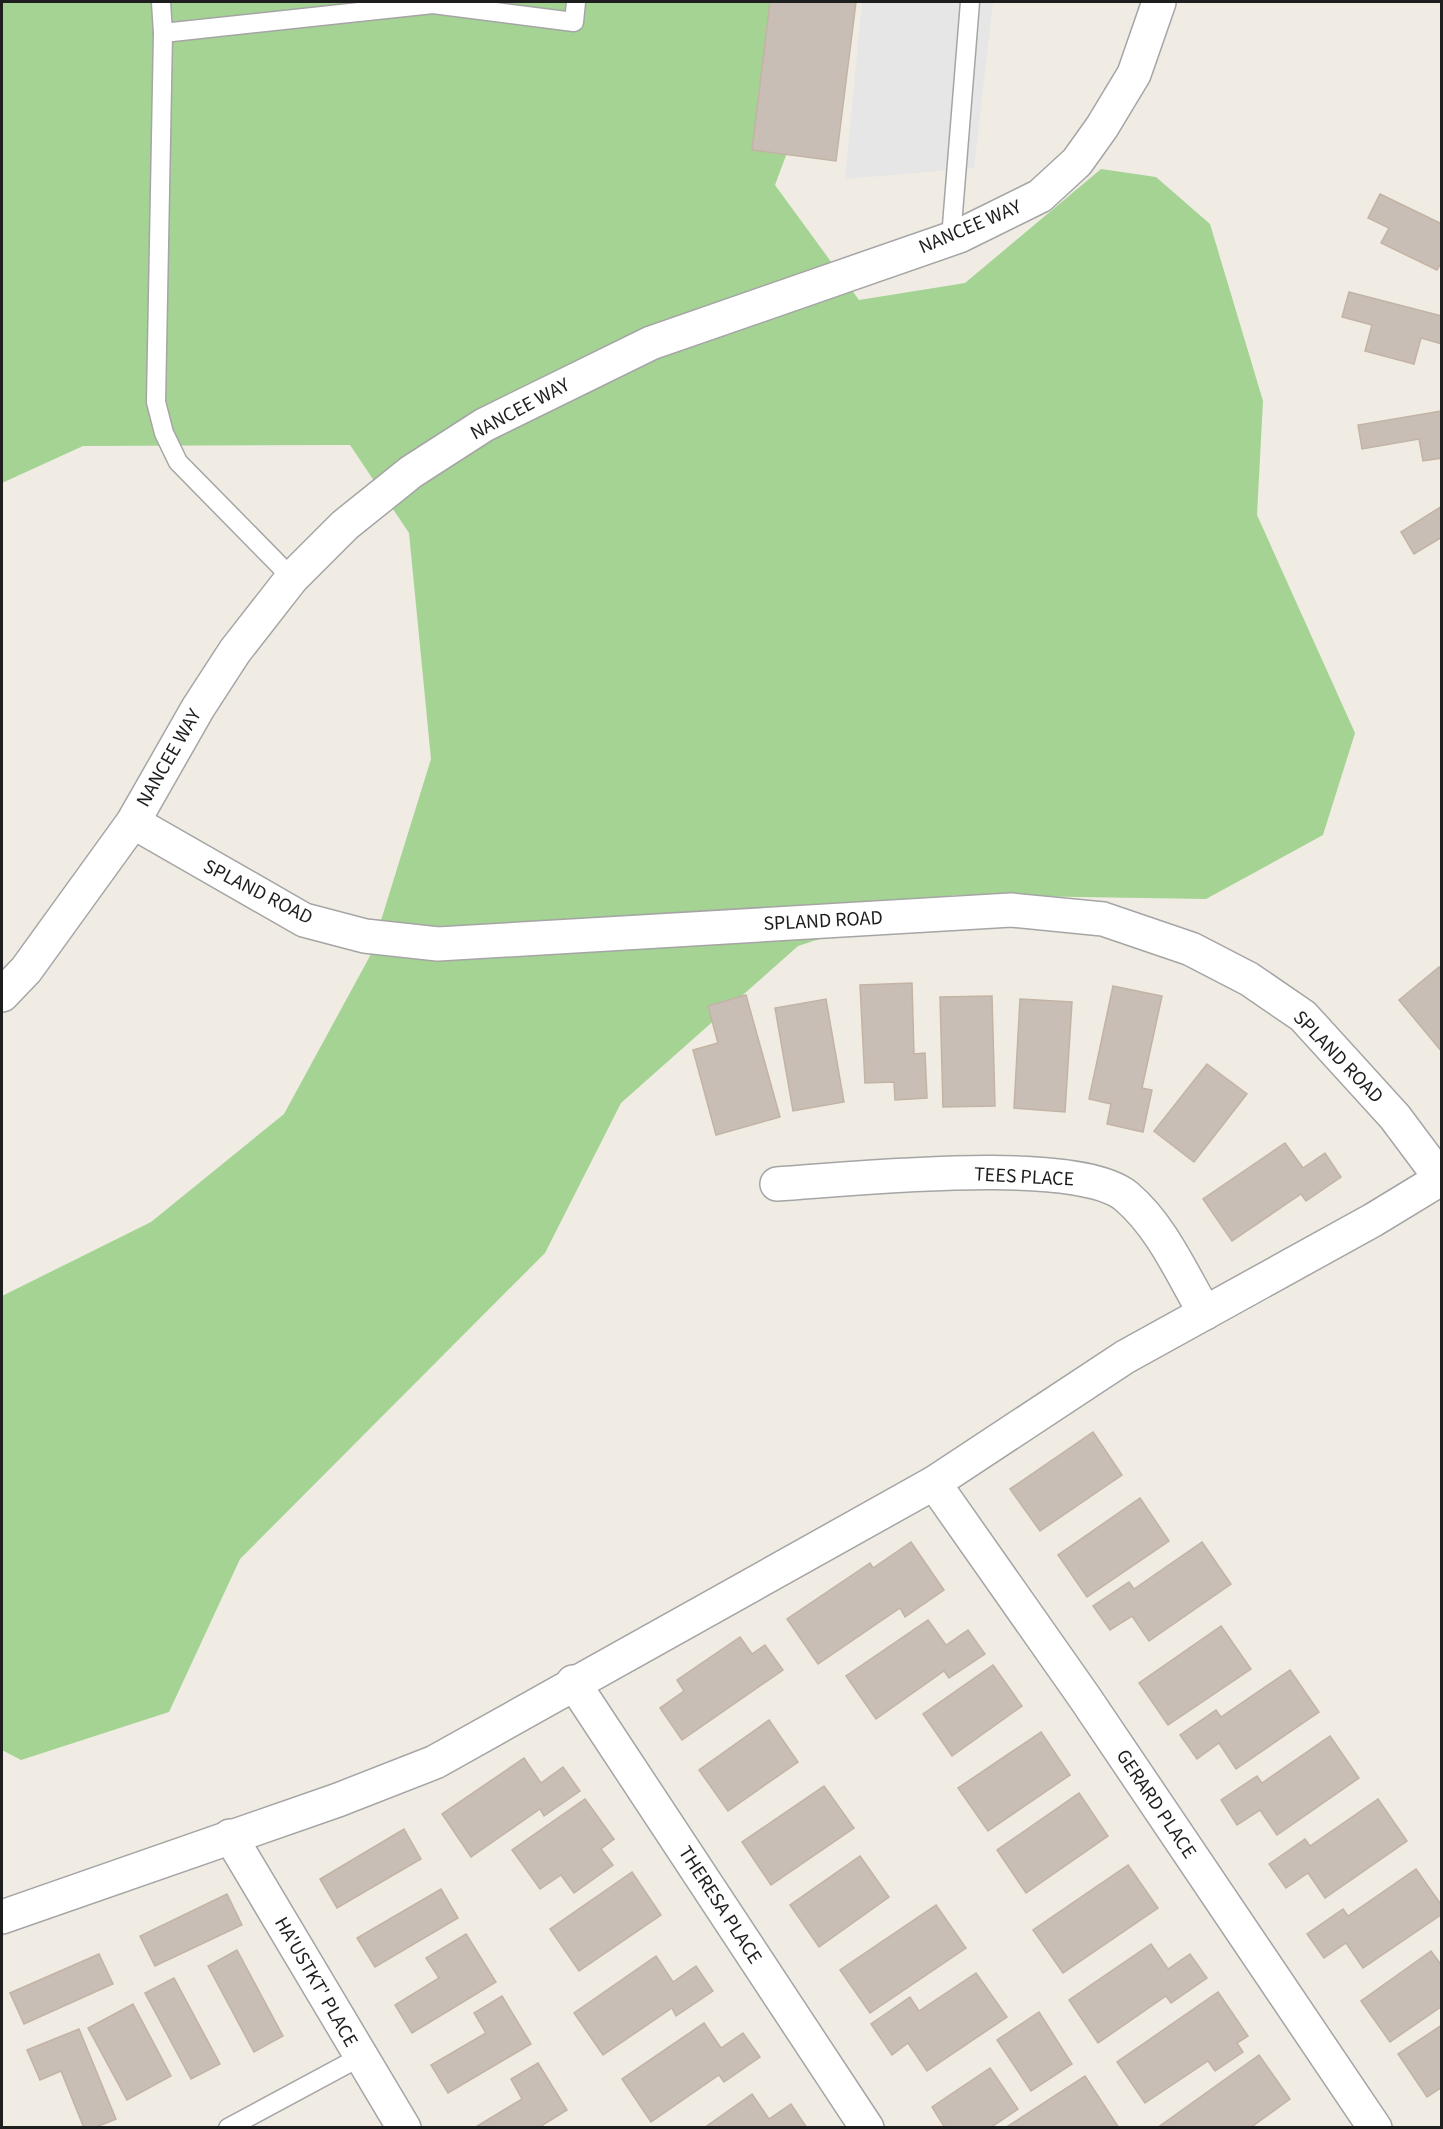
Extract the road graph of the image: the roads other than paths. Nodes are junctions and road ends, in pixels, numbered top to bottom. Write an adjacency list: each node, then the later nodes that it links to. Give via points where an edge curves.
1 (161, 2): 5 (lane)
2 (576, 2): 5 (lane, via 574,22 433,4)
3 (970, 2): 6 (lane)
4 (1160, 2): 6 (street, NANCEE WAY, via 1134,74 1077,162 1040,196)
5 (163, 33): 7 (lane, via 156,402 164,434 178,462)
6 (951, 238): 7 (street, NANCEE WAY, via 651,343 484,425 411,472 345,525)
7 (292, 578): 8 (street, NANCEE WAY, via 235,651)
8 (132, 822): 9 (street, NANCEE WAY, via 26,970); 10 (street, SPLAND ROAD, via 304,921 365,936 438,944 1011,910 1103,919 1191,949 1249,979 1303,1016 1395,1117)
9 (2, 995)
10 (1441, 1179): 12 (street)
11 (777, 1184): 12 (street, TEES PLACE, via 985,1173 1044,1174 1097,1181 1125,1195 1146,1216)
12 (1205, 1313): 13 (street, via 1125,1357)
13 (934, 1483): 14 (street); 21 (street, GERARD PLACE, via 1085,1698)
14 (573, 1682): 15 (street, via 435,1762); 20 (street, THERESA PLACE)
15 (230, 1836): 16 (street); 17 (street, HA'USTKT' PLACE)
16 (2, 1917)
17 (360, 2057): 18 (lane); 19 (street, HA'USTKT' PLACE)
18 (228, 2127)
19 (404, 2127)
20 (867, 2127)
21 (1375, 2127)

